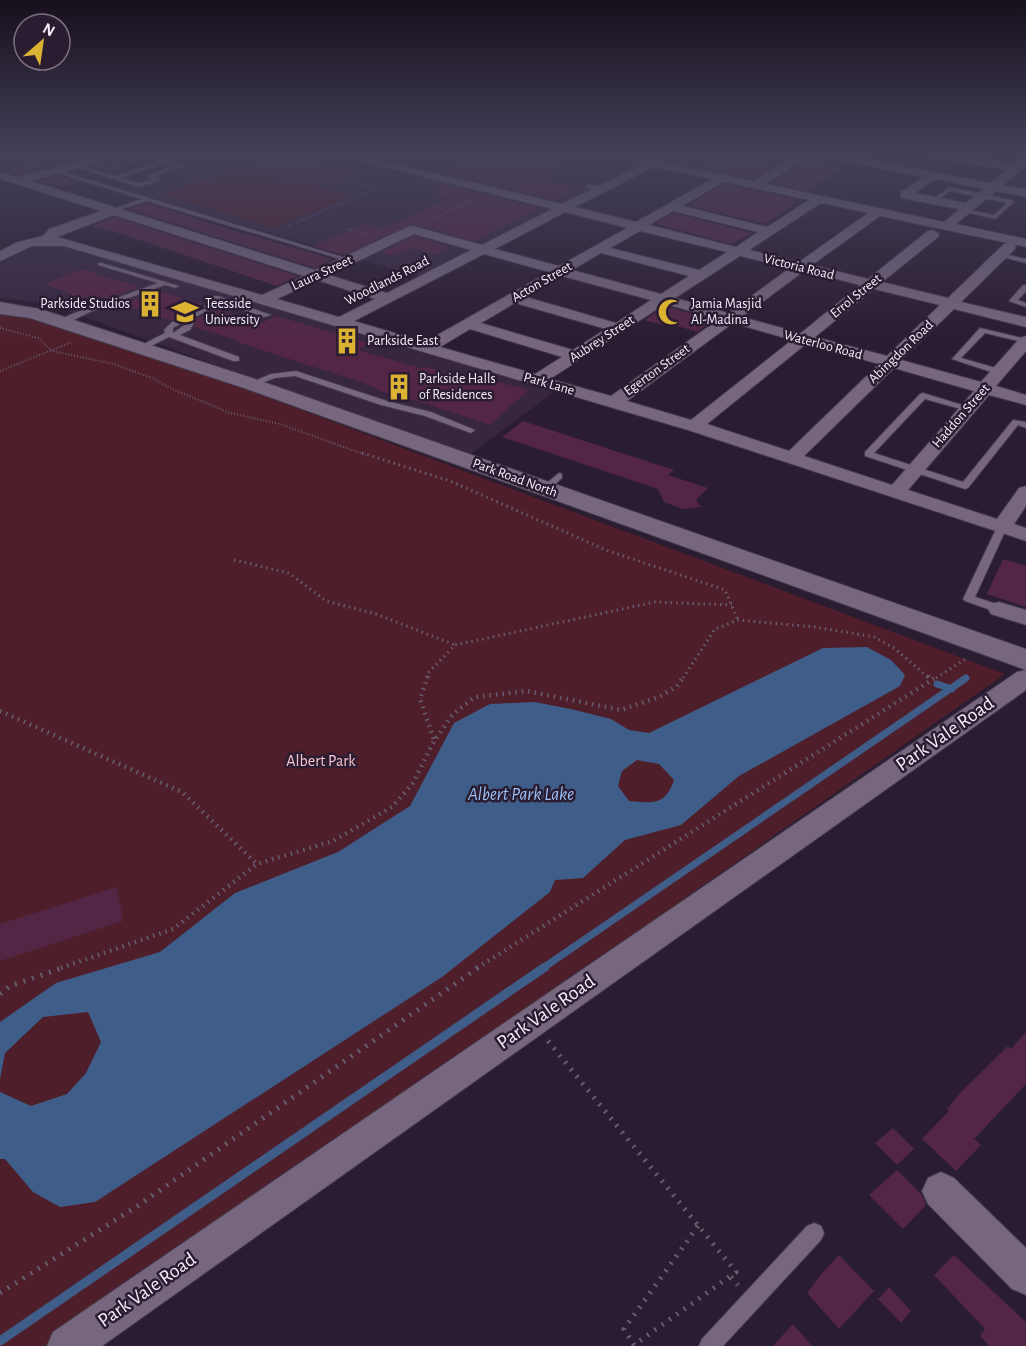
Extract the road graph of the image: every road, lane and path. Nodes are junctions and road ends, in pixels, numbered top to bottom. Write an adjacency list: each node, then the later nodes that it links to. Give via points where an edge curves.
1 (101, 215): 22 (street)
2 (124, 215): 34 (street)
3 (196, 215): 28 (lane)
4 (313, 215): 15 (path)
5 (441, 215): 14 (path)
6 (551, 215): 25 (street, Woodlands Road)
7 (587, 215): 16 (street, Victoria Road)
8 (657, 215): 16 (street, Acton Street)
9 (703, 215): 19 (street)
10 (795, 215): 19 (street, Aubrey Street)
11 (873, 215): 31 (street, Egerton Street)
12 (887, 215): 17 (street)
13 (958, 215): 17 (street, Errol Street)
14 (428, 221)
15 (288, 226)
16 (637, 227): 24 (street, Acton Street); 26 (street, Victoria Road)
17 (940, 229): 23 (street); 36 (street, Errol Street)
18 (413, 230): 25 (street, Waterloo Road); 28 (street, Laura Street)
19 (770, 231): 26 (street, Aubrey Street)
20 (1026, 231): 23 (street, Abingdon Road)
21 (8, 238): 22 (street, Park Lane)
22 (34, 242): 27 (street); 45 (street, Park Lane, via 66,242)
23 (1013, 247): 29 (lane); 42 (street, Abingdon Road)
24 (598, 249): 32 (street, Acton Street); 33 (street)
25 (481, 250): 32 (street, Waterloo Road); 39 (street, Woodlands Road)
26 (737, 252): 31 (street, Victoria Road); 33 (street, Aubrey Street)
27 (0, 258)
28 (349, 260): 34 (street, Laura Street)
29 (1026, 261)
30 (100, 264): 35 (lane)
31 (800, 267): 36 (street, Victoria Road); 46 (street, Egerton Street)
32 (559, 272): 40 (street, Acton Street); 41 (street, Waterloo Road)
33 (701, 275): 41 (street, Aubrey Street)
34 (316, 276): 39 (street); 45 (street, Laura Street)
35 (165, 283): 37 (lane); 47 (lane, via 87,309)
36 (871, 284): 42 (street, Victoria Road); 54 (street, Errol Street)
37 (175, 286)
38 (1026, 287): 43 (lane, via 1013,301)
39 (388, 298): 49 (street, Woodlands Road)
40 (514, 298): 50 (street, Acton Street); 52 (street)
41 (662, 300): 46 (street, Waterloo Road); 52 (street, Aubrey Street)
42 (950, 304): 48 (street, Victoria Road); 61 (street, Abingdon Road)
43 (1026, 304)
44 (0, 308): 47 (street, Park Road North)
45 (265, 308): 49 (street, Park Lane); 53 (lane, via 219,300 185,322 170,326)
46 (729, 319): 54 (street, Waterloo Road); 68 (street, Egerton Street)
47 (62, 322): 56 (street, Park Road North)
48 (1026, 322)
49 (339, 323): 57 (street, Park Lane)
50 (469, 324): 57 (street, Acton Street); 59 (street)
51 (0, 328): 58 (path, via 38,338)
52 (618, 328): 59 (street, Aubrey Street)
53 (171, 335): 56 (lane); 60 (lane)
54 (802, 339): 61 (street, Waterloo Road); 71 (street, Errol Street)
55 (1026, 341): 63 (street, Haddon Street); 63 (lane, via 983,330 956,359)
56 (140, 348): 65 (street, Park Road North)
57 (425, 349): 64 (street, Park Lane)
58 (52, 351): 62 (path); 80 (path, via 114,364 230,413 280,424 450,481 606,550 725,591)
59 (575, 356): 64 (street, Aubrey Street)
60 (236, 359)
61 (890, 363): 66 (street, Waterloo Road); 73 (street, Abingdon Road)
62 (0, 371)
63 (1000, 372): 66 (street, Haddon Street)
64 (537, 380): 68 (street, Park Lane)
65 (251, 384): 72 (lane, via 296,373); 85 (street, Park Road North, via 552,482)
66 (985, 389): 67 (street, Waterloo Road); 69 (street, Haddon Street)
67 (1026, 400)
68 (613, 403): 71 (street, Park Lane)
69 (968, 408): 74 (street, Haddon Street); 74 (lane, via 923,396 868,454)
70 (1026, 425): 74 (lane, via 1016,422 964,486)
71 (694, 426): 73 (street, Park Lane)
72 (471, 430)
73 (793, 457): 75 (street, Park Lane)
74 (915, 470): 75 (street, Haddon Street)
75 (897, 491): 77 (street, Park Lane)
76 (1026, 492): 77 (street)
77 (1002, 527): 78 (street, Park Lane); 81 (lane, via 969,599)
78 (1026, 535)
79 (234, 560): 84 (path, via 289,573 326,601 376,614)
80 (732, 605): 83 (path); 84 (path, via 655,602)
81 (999, 609): 82 (street)
82 (1026, 618)
83 (738, 620): 88 (path, via 874,637 894,648); 90 (path, via 715,629 677,686 658,698 621,710 527,691 475,697 453,714)
84 (455, 645): 90 (path, via 429,672 420,699)
85 (987, 646): 86 (street, Park Road North); 88 (path)
86 (1026, 660)
87 (1026, 678): 93 (street, Park Vale Road)
88 (931, 679): 100 (path, via 509,946 136,1207)
89 (0, 711): 91 (path, via 182,792)
90 (434, 741): 91 (path, via 413,783 392,807 333,841)
91 (256, 864): 92 (path, via 173,929 10,986)
92 (0, 994)
93 (532, 1022): 95 (path); 101 (street, Park Vale Road)
94 (941, 1191): 97 (street)
95 (698, 1226): 98 (path, via 736,1272); 98 (path, via 624,1329 634,1345)
96 (813, 1233): 102 (lane)
97 (1026, 1275)
98 (731, 1276): 99 (path)
99 (738, 1285)
100 (0, 1293)
101 (67, 1346)
102 (709, 1346)

